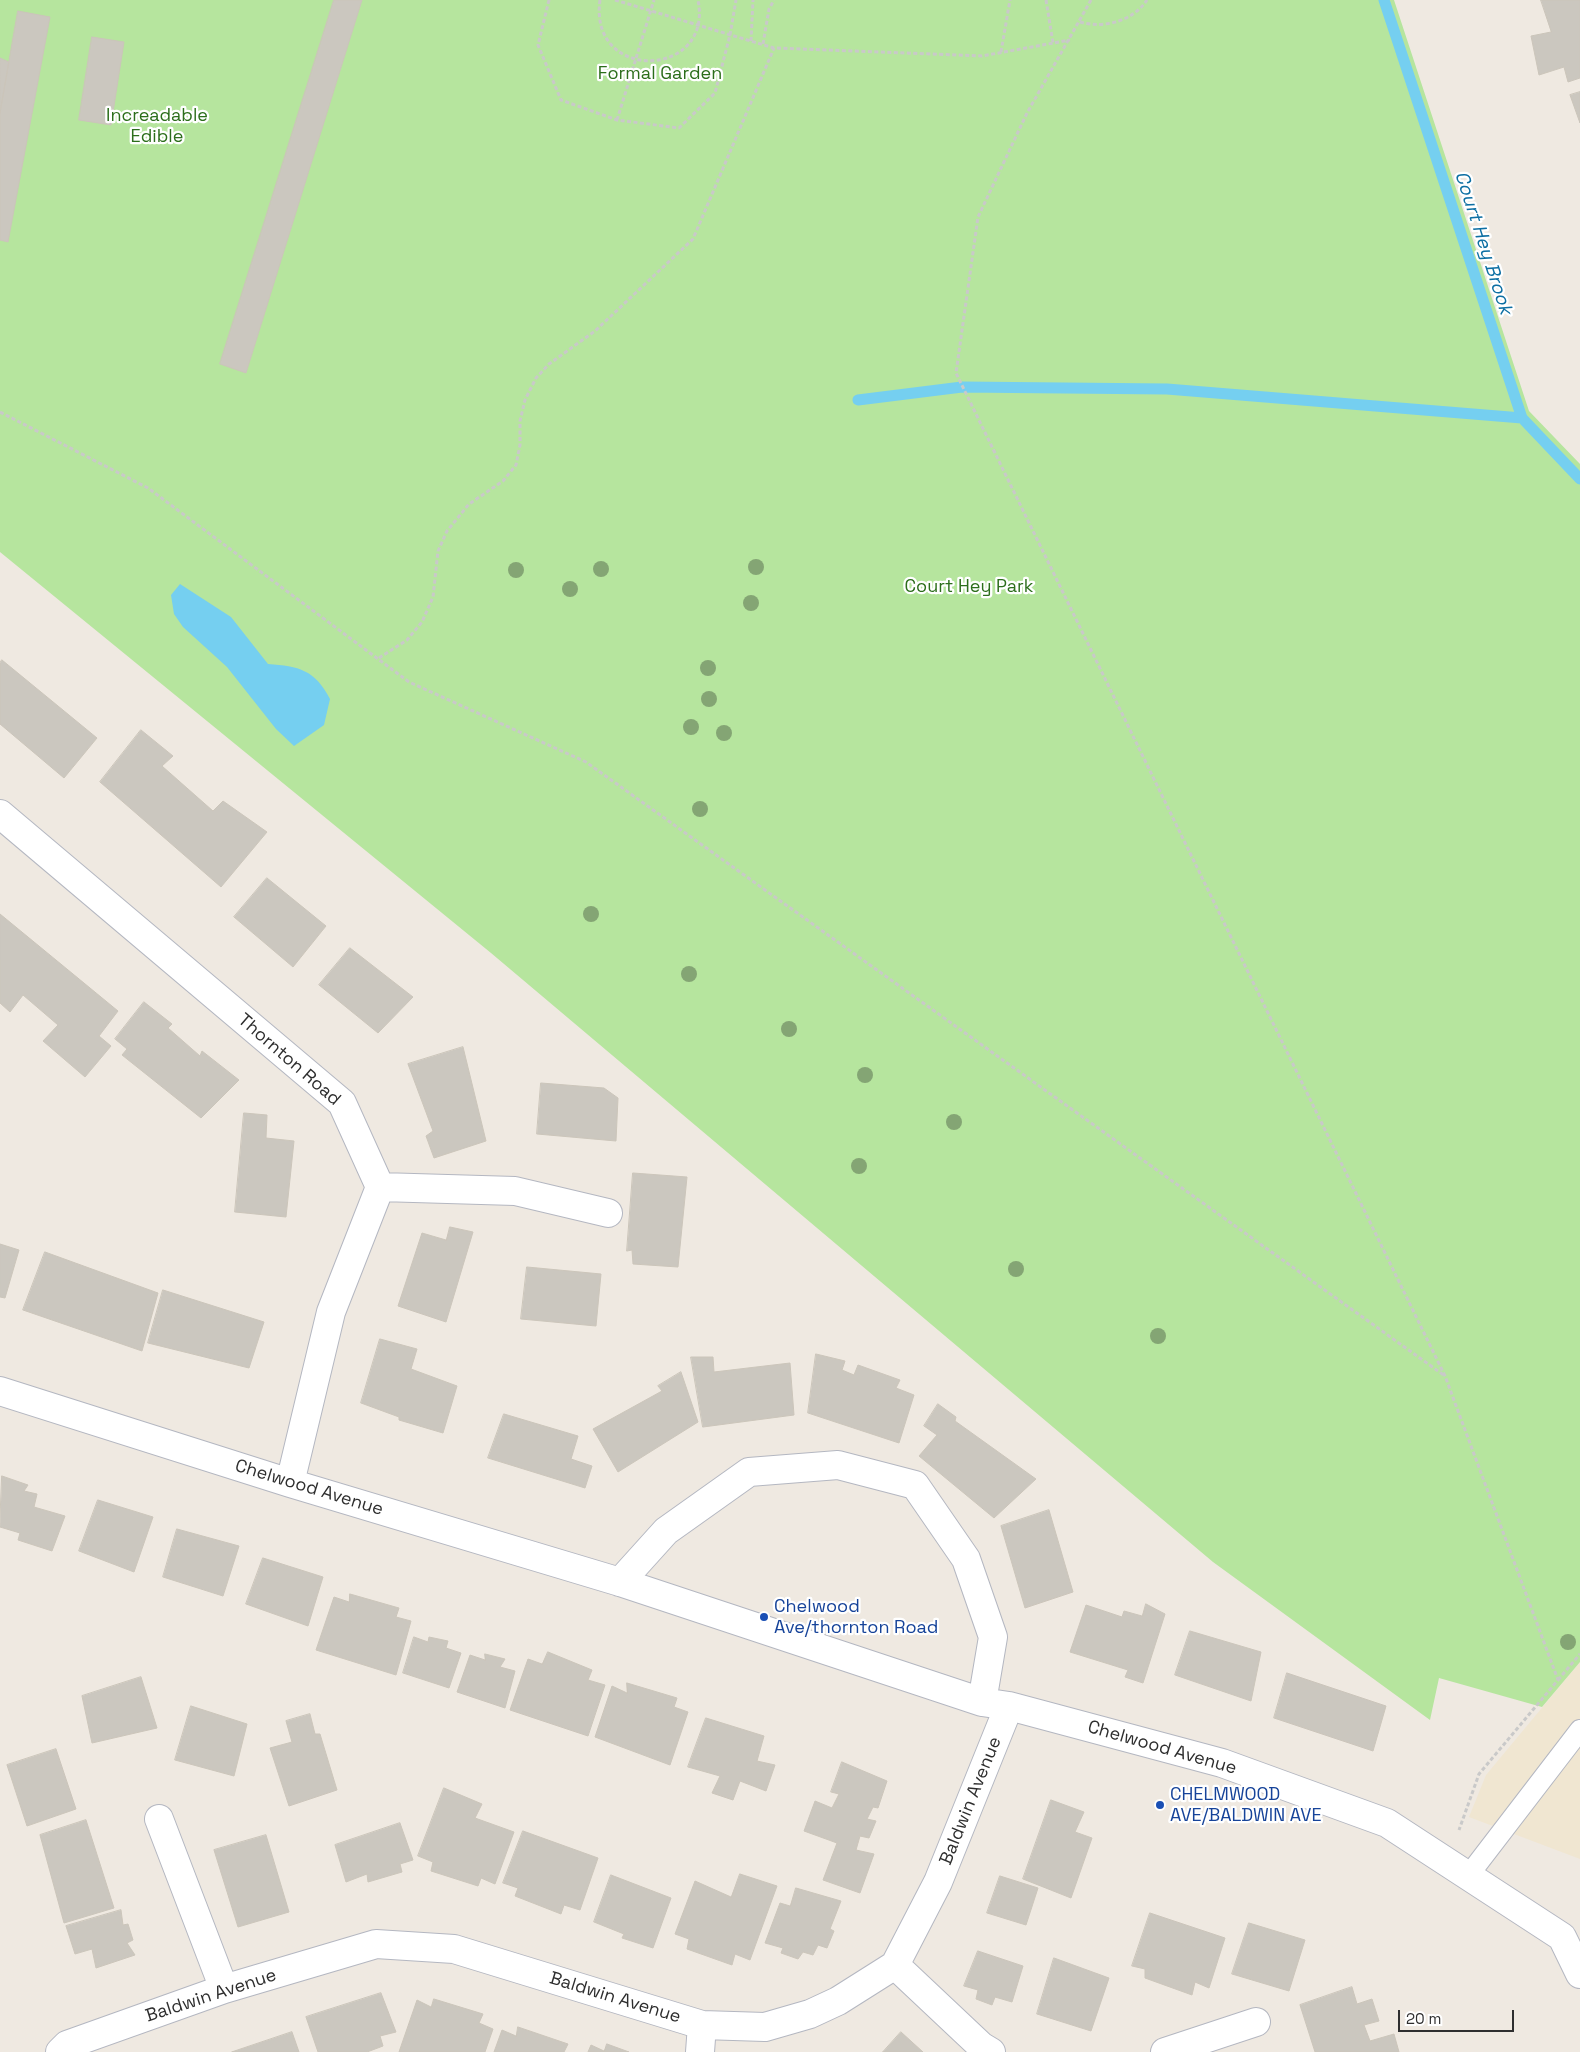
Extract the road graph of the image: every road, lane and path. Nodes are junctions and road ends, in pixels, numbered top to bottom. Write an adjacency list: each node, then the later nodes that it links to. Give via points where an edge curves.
1 (549, 0): 24 (path, via 538,45 561,100)
2 (600, 0): 23 (path, via 601,28 609,42 621,54)
3 (615, 0): 13 (path)
4 (654, 0): 13 (path)
5 (698, 0): 15 (path)
6 (736, 0): 16 (path)
7 (753, 0): 17 (path)
8 (774, 0): 20 (path, via 769,9)
9 (1010, 0): 22 (path)
10 (1046, 0): 19 (path)
11 (1091, 0): 14 (path)
12 (1147, 0): 14 (path, via 1140,11 1125,18 1093,26)
13 (651, 11): 15 (path); 23 (path)
14 (1080, 22): 18 (path)
15 (699, 25): 16 (path); 23 (path, via 692,40 667,60 652,63)
16 (730, 34): 17 (path); 24 (path, via 715,93 679,128)
17 (751, 40): 20 (path)
18 (1070, 40): 19 (path); 30 (path, via 1027,113 978,217 956,373)
19 (1053, 43): 22 (path)
20 (763, 44): 21 (path)
21 (774, 48): 22 (path, via 982,56); 26 (path, via 693,239 595,330 549,364 536,378 524,400 516,465 503,481 469,504 447,532 438,551 433,598 422,622 407,640)
22 (1001, 52)
23 (635, 60): 24 (path)
24 (617, 120)
25 (0, 412): 26 (path, via 148,488)
26 (379, 658): 30 (path, via 409,682 586,762)
27 (0, 814): 28 (street, Thornton Road, via 342,1103)
28 (380, 1187): 29 (street, via 515,1191); 32 (street, via 331,1312)
29 (608, 1213)
30 (1445, 1376): 35 (path)
31 (0, 1391): 32 (street, Chelwood Avenue)
32 (290, 1483): 33 (street, Chelwood Avenue)
33 (620, 1582): 36 (street, Chelwood Avenue); 36 (street, via 666,1531 749,1472 838,1465 915,1485 966,1559 993,1637)
34 (1580, 1654): 35 (path)
35 (1558, 1680): 40 (path, via 1479,1774)
36 (982, 1702): 37 (street, Chelwood Avenue)
37 (1009, 1706): 40 (street, Chelwood Avenue, via 1222,1763 1387,1823); 42 (street, Baldwin Avenue, via 938,1882)
38 (1580, 1730): 40 (lane)
39 (158, 1819): 44 (street)
40 (1458, 1869): 41 (street, Chelwood Avenue)
41 (1571, 1933): 43 (street, Chelwood Avenue)
42 (895, 1965): 46 (street, Baldwin Avenue, via 838,2001 810,2014 764,2027); 49 (street)
43 (1580, 1974)
44 (224, 1989): 46 (street, Baldwin Avenue, via 376,1944 435,1948 454,1950); 47 (street, Baldwin Avenue, via 67,2045)
45 (1256, 2022): 50 (street)
46 (702, 2025): 48 (street)
47 (60, 2052)
48 (700, 2052)
49 (991, 2052)
50 (1165, 2052)

